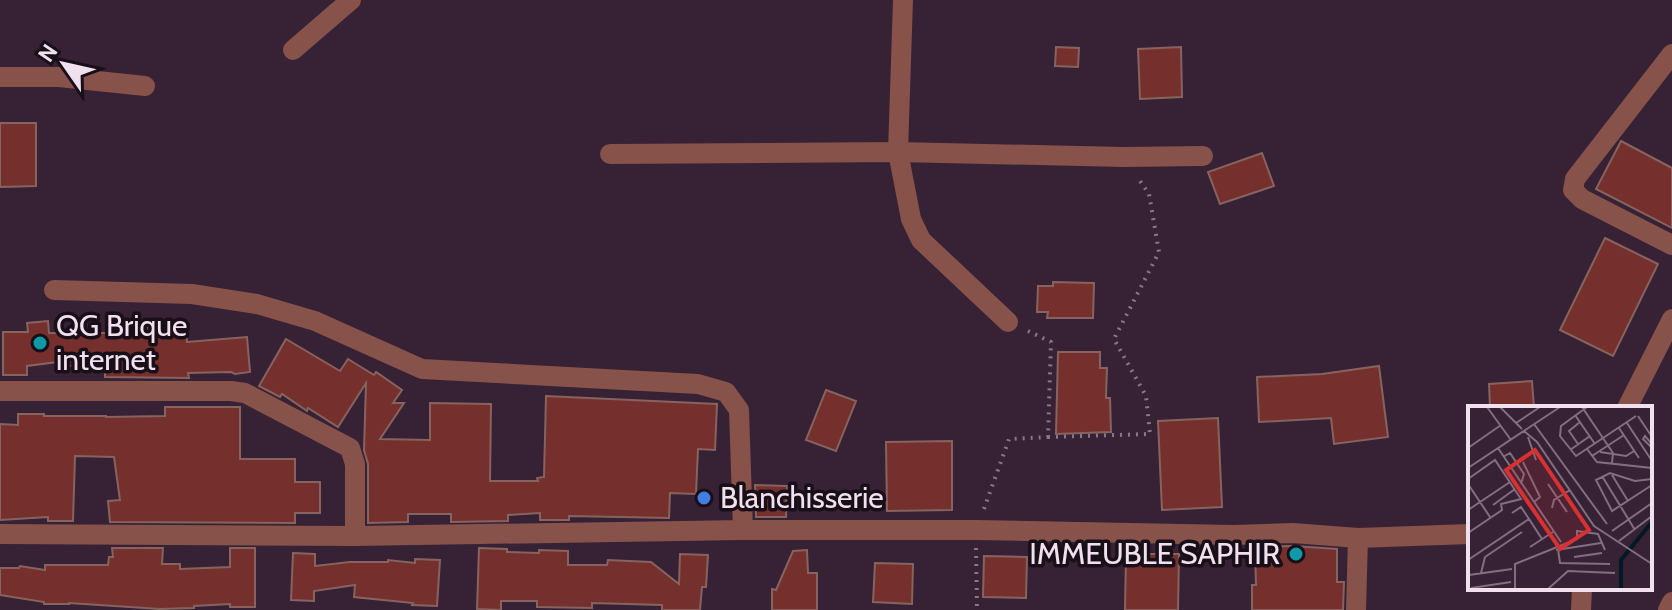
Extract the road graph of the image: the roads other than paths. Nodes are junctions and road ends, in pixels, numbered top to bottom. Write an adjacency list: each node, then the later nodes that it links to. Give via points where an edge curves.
1 (351, 0): 3 (street)
2 (903, 0): 7 (street)
3 (293, 50)
4 (1672, 54): 10 (street, via 1575,179 1573,190)
5 (0, 77): 6 (street)
6 (145, 86)
7 (898, 152): 8 (street); 9 (street); 13 (street, via 911,219 921,240)
8 (610, 154)
9 (1203, 156)
10 (1672, 245)
11 (54, 290): 16 (street, via 192,294 257,304 315,321 422,369 698,384 726,392 739,410)
12 (1672, 319): 15 (street)
13 (1008, 322)
14 (0, 391): 19 (street, via 245,393 350,448 355,464)
15 (1628, 406)
16 (743, 530): 19 (street); 20 (street, via 1293,533)
17 (0, 534): 19 (street)
18 (1468, 534): 20 (street)
19 (355, 536)
20 (1358, 538): 23 (street)
21 (1582, 590): 24 (street)
22 (1672, 602): 25 (street)
23 (1356, 610)
24 (1581, 610)
25 (1668, 610)

